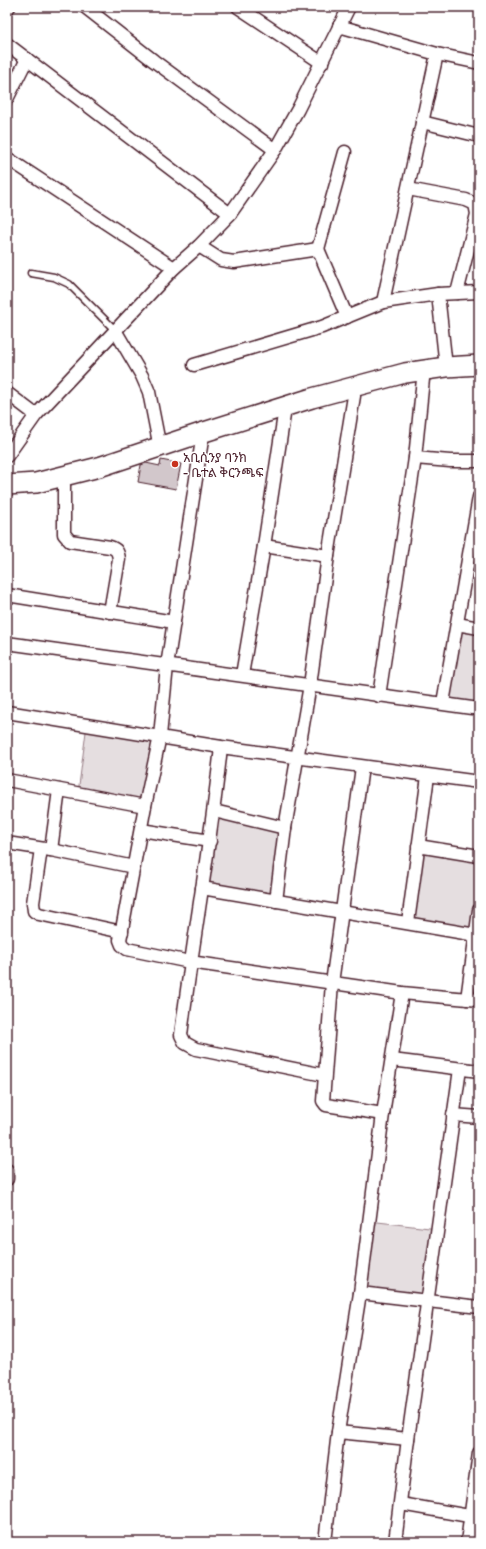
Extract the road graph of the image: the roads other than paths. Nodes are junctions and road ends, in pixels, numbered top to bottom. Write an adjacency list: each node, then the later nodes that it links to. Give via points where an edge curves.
1 (85, 7): 4 (street)
2 (238, 7): 9 (street)
3 (349, 7): 5 (street)
4 (101, 12): 14 (street, via 154,62)
5 (339, 26): 7 (street); 9 (street)
6 (7, 44): 8 (street)
7 (438, 54): 10 (street); 12 (street)
8 (27, 59): 11 (street); 18 (street)
9 (322, 63): 14 (street)
10 (479, 63)
11 (7, 100)
12 (422, 122): 13 (street); 17 (street)
13 (479, 136)
14 (275, 150): 18 (street)
15 (345, 152): 20 (street)
16 (7, 158): 21 (street)
17 (408, 189): 24 (street, via 475,204 477,214); 26 (street)
18 (230, 214): 19 (street)
19 (199, 246): 20 (street, via 221,260 234,262); 21 (street)
20 (318, 249): 27 (street)
21 (174, 268): 28 (street)
22 (31, 273): 28 (lane, via 54,277 69,284)
23 (479, 292): 24 (street)
24 (457, 293): 25 (street)
25 (438, 294): 26 (street); 31 (street)
26 (382, 302): 27 (street)
27 (347, 317): 29 (street, via 292,337)
28 (115, 330): 36 (street); 39 (street, via 149,392)
29 (194, 365)
30 (479, 365): 31 (main road)
31 (446, 367): 39 (main road, via 405,372 312,398)
32 (479, 373): 33 (main road)
33 (423, 379): 35 (main road); 41 (street)
34 (7, 393): 36 (street)
35 (354, 396): 37 (main road); 49 (street)
36 (36, 415): 40 (street)
37 (284, 415): 38 (main road); 47 (street)
38 (202, 440): 44 (main road); 52 (street)
39 (160, 448): 43 (main road, via 42,482)
40 (7, 456)
41 (415, 458): 42 (street); 59 (street)
42 (479, 461)
43 (7, 485)
44 (64, 485): 45 (main road); 51 (street, via 64,534 67,538 70,541 115,548 118,551 119,559)
45 (7, 495)
46 (479, 496): 48 (street)
47 (264, 546): 49 (street); 57 (street)
48 (474, 553): 53 (street)
49 (328, 556): 58 (street)
50 (7, 595): 51 (street)
51 (110, 612): 52 (street)
52 (174, 622): 56 (street)
53 (457, 624): 54 (street); 60 (street)
54 (479, 628)
55 (7, 643): 56 (street)
56 (167, 666): 57 (street); 63 (street)
57 (242, 675): 58 (street)
58 (310, 685): 59 (street); 65 (street)
59 (379, 696): 60 (street)
60 (443, 703): 61 (street)
61 (479, 709)
62 (7, 712): 63 (street)
63 (160, 736): 64 (street); 71 (street)
64 (221, 747): 65 (street); 72 (street)
65 (297, 756): 66 (street); 73 (street)
66 (362, 767): 67 (street); 84 (street)
67 (428, 776): 69 (street); 77 (street)
68 (7, 780): 70 (street)
69 (479, 782)
70 (59, 790): 71 (street); 78 (street)
71 (146, 806): 74 (street)
72 (214, 811): 73 (street); 75 (street)
73 (285, 828): 82 (street)
74 (141, 830): 75 (street); 80 (street)
75 (210, 841): 81 (street)
76 (7, 843): 78 (street)
77 (418, 846): 79 (street); 85 (street)
78 (46, 849): 80 (street); 86 (street, via 33,903 34,911)
79 (479, 856)
80 (134, 867): 86 (street)
81 (202, 888): 82 (street); 88 (street)
82 (276, 901): 84 (street)
83 (479, 910): 87 (street)
84 (341, 912): 85 (street); 89 (street)
85 (408, 922): 87 (street)
86 (122, 932): 88 (street, via 120,940 127,949)
87 (476, 935): 91 (street)
88 (190, 962): 89 (street); 95 (street, via 181,1034 185,1043 196,1049)
89 (332, 983): 90 (street); 95 (street)
90 (402, 993): 91 (street); 92 (street)
91 (473, 1000)
92 (392, 1060): 93 (street); 96 (street)
93 (460, 1069): 94 (street); 97 (street)
94 (479, 1071)
95 (324, 1075): 96 (street, via 323,1101 326,1105)
96 (383, 1114): 101 (street)
97 (453, 1115): 98 (street); 102 (street)
98 (479, 1118)
99 (7, 1170): 100 (street)
100 (7, 1179)
101 (360, 1293): 102 (street); 104 (street)
102 (428, 1302): 103 (street); 105 (street)
103 (479, 1307)
104 (338, 1432): 105 (street); 109 (street)
105 (408, 1439): 107 (street)
106 (479, 1453): 108 (street)
107 (401, 1504): 108 (street); 110 (street)
108 (469, 1516): 111 (street)
109 (325, 1542)
110 (395, 1542)
111 (466, 1542)

